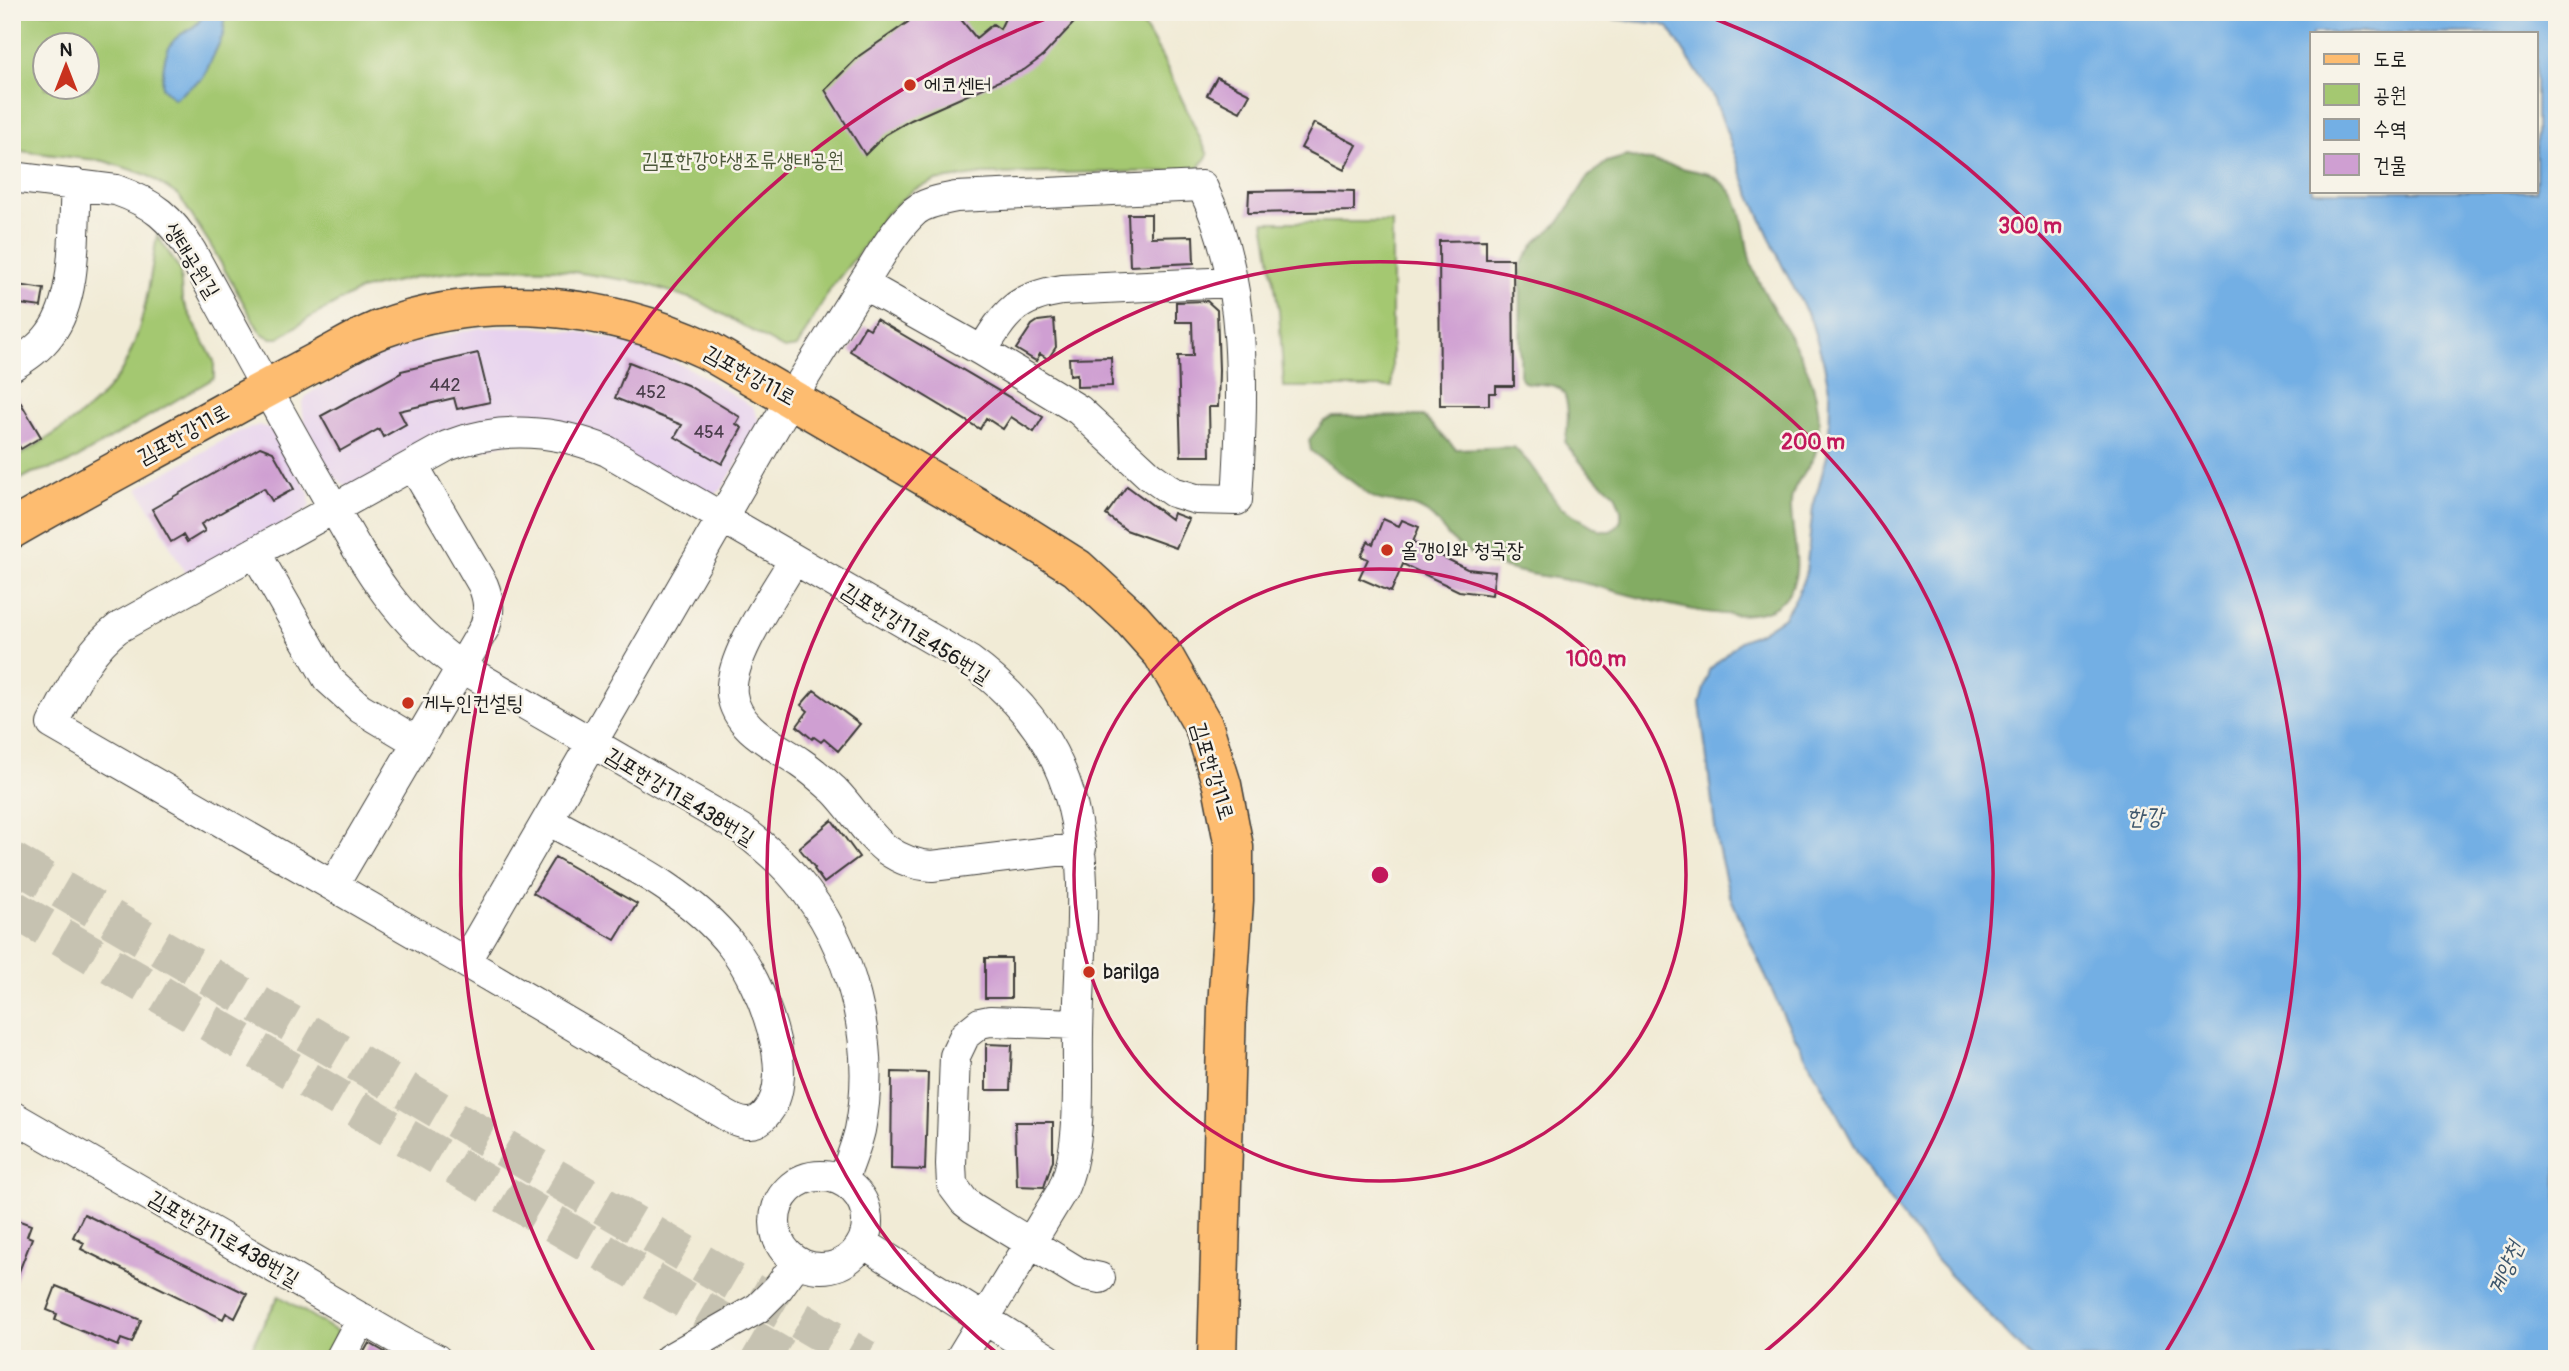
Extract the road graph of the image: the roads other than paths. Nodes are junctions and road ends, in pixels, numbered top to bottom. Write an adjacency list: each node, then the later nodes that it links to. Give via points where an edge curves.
1 (12, 177): 2 (street, 생태공원길)
2 (76, 184): 6 (street, via 70,277 63,308 41,345); 7 (street, 생태공원길, via 131,195 171,222)
3 (1232, 282): 4 (street, via 1214,211 1202,186 940,200 916,210 905,222); 5 (street, via 1043,293 1010,310); 5 (street, via 1241,367 1237,500 1196,499 1173,492 1079,410)
4 (863, 284): 5 (street); 8 (street)
5 (982, 351)
6 (12, 366)
7 (266, 388): 8 (main road, 김포한강11로, via 404,321 467,309 540,307 602,315 666,331); 10 (street, 김포한강11로438번길); 12 (main road, 김포한강11로)
8 (792, 397): 11 (street); 21 (main road, 김포한강11로, via 1077,568 1162,653 1204,727 1222,785 1234,847)
9 (413, 465): 10 (street); 11 (street, 김포한강11로456번길, via 447,446 479,436 520,432 572,438 607,451); 15 (street, via 487,597 485,627)
10 (334, 507): 13 (street); 15 (street, 김포한강11로438번길, via 391,602 426,640)
11 (722, 516): 14 (street, 김포한강11로456번길); 17 (street)
12 (12, 529)
13 (256, 552): 16 (street, via 328,679 359,708); 20 (street, via 107,637 90,655 52,724)
14 (794, 560): 19 (street, 김포한강11로456번길, via 960,655 1000,685 1030,719 1057,762 1072,802); 19 (street, via 735,670 732,694 752,730 819,778 878,842 909,862 932,866)
15 (461, 667): 16 (street); 17 (street, 김포한강11로438번길)
16 (416, 742): 20 (street)
17 (592, 743): 18 (street); 25 (street, 김포한강11로438번길, via 741,829 779,861 814,902 840,952 862,1027 863,1107)
18 (548, 820): 22 (street); 22 (street, via 676,893 731,945 755,984 772,1030 778,1083 770,1109 758,1121 736,1121)
19 (1081, 848): 23 (street, 김포한강11로456번길, via 1084,907)
20 (333, 886): 22 (street)
21 (1233, 943): 37 (main road, 김포한강11로, via 1227,1007); 38 (main road, 김포한강11로, via 1236,1020)
22 (465, 962)
23 (1078, 1024): 27 (street, 김포한강11로456번길, via 1072,1167); 27 (street, via 990,1020 965,1035 956,1056 952,1185 964,1201)
24 (12, 1116): 30 (street, 김포한강11로438번길)
25 (843, 1180): 26 (street, via 866,1208 869,1224); 28 (street, via 816,1175 800,1180 780,1200 776,1234)
26 (863, 1243): 28 (street, via 844,1263 828,1268); 31 (street)
27 (1030, 1243): 29 (street, via 1082,1274); 31 (street, 김포한강11로456번길)
28 (797, 1262): 34 (street, via 758,1308)
29 (1100, 1278)
30 (362, 1318): 32 (street); 33 (street, 김포한강11로438번길)
31 (984, 1319): 35 (street, 김포한강11로456번길); 36 (street)
32 (340, 1359)
33 (436, 1359)
34 (669, 1359)
35 (960, 1359)
36 (1048, 1359)
37 (1217, 1359)
38 (1230, 1359)

